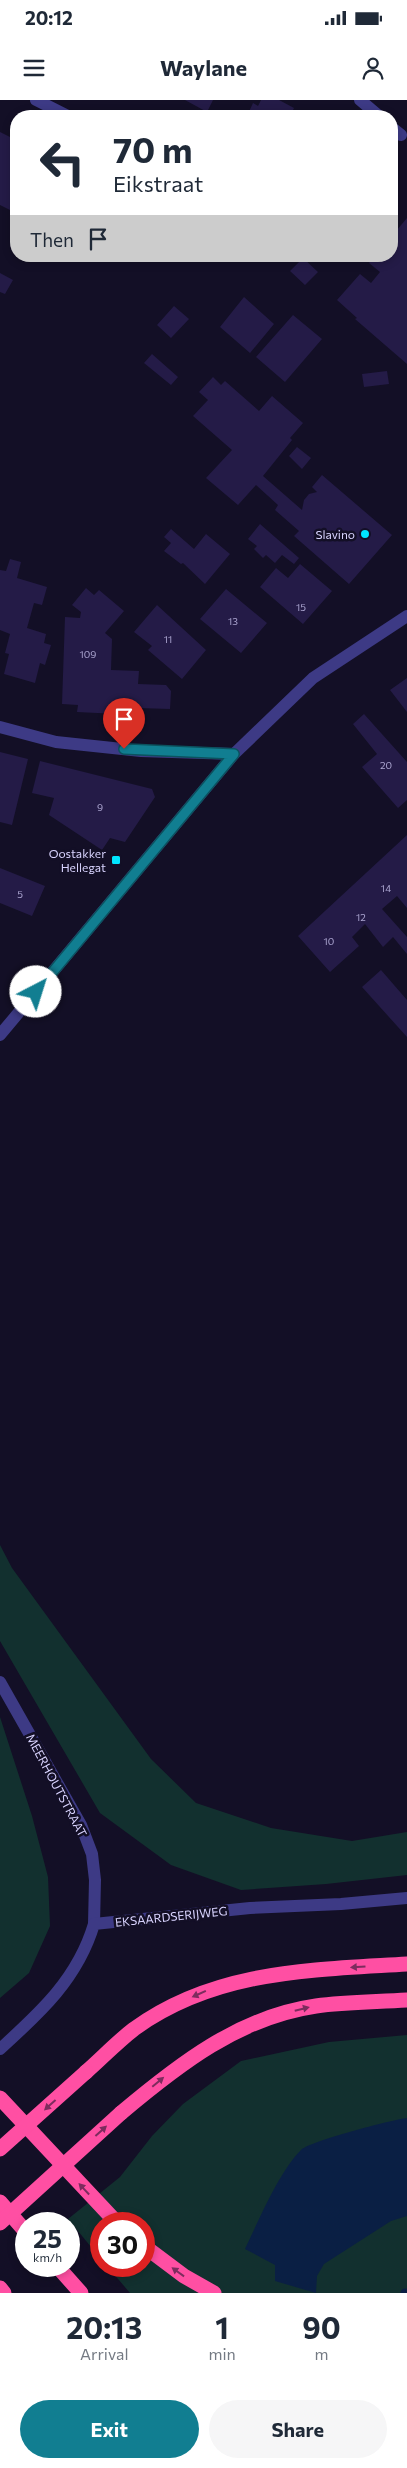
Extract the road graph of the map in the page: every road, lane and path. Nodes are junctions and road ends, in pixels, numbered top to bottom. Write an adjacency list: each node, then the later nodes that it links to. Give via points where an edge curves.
1 (36, 100): 3 (street)
2 (360, 100): 4 (street)
3 (56, 110)
4 (372, 110)
5 (407, 616): 7 (street, via 313,678)
6 (0, 727): 7 (street, via 56,742)
7 (234, 754): 8 (street)
8 (0, 1035)
9 (0, 1682): 11 (street, MEERHOUTSTRAAT, via 81,1825 92,1854 96,1880)
10 (407, 1898): 11 (street, EKSAARDSERIJWEG, via 250,1908)
11 (94, 1924): 14 (street, via 87,1947 57,1994)
12 (407, 1964): 16 (highway, one-way to 16, bridge, via 264,1975 210,1989 172,2006 134,2030)
13 (407, 2000): 20 (highway, one-way to 13, bridge, via 121,2113 193,2055 238,2030 315,2006)
14 (0, 2049)
15 (0, 2098): 18 (highway, one-way to 15)
16 (0, 2149)
17 (0, 2202): 19 (highway)
18 (107, 2212)
19 (15, 2219)
20 (0, 2223)
21 (155, 2254): 26 (highway, one-way to 21)
22 (67, 2277): 25 (highway)
23 (0, 2288): 24 (highway)
24 (4, 2293)
25 (81, 2293)
26 (214, 2293)

